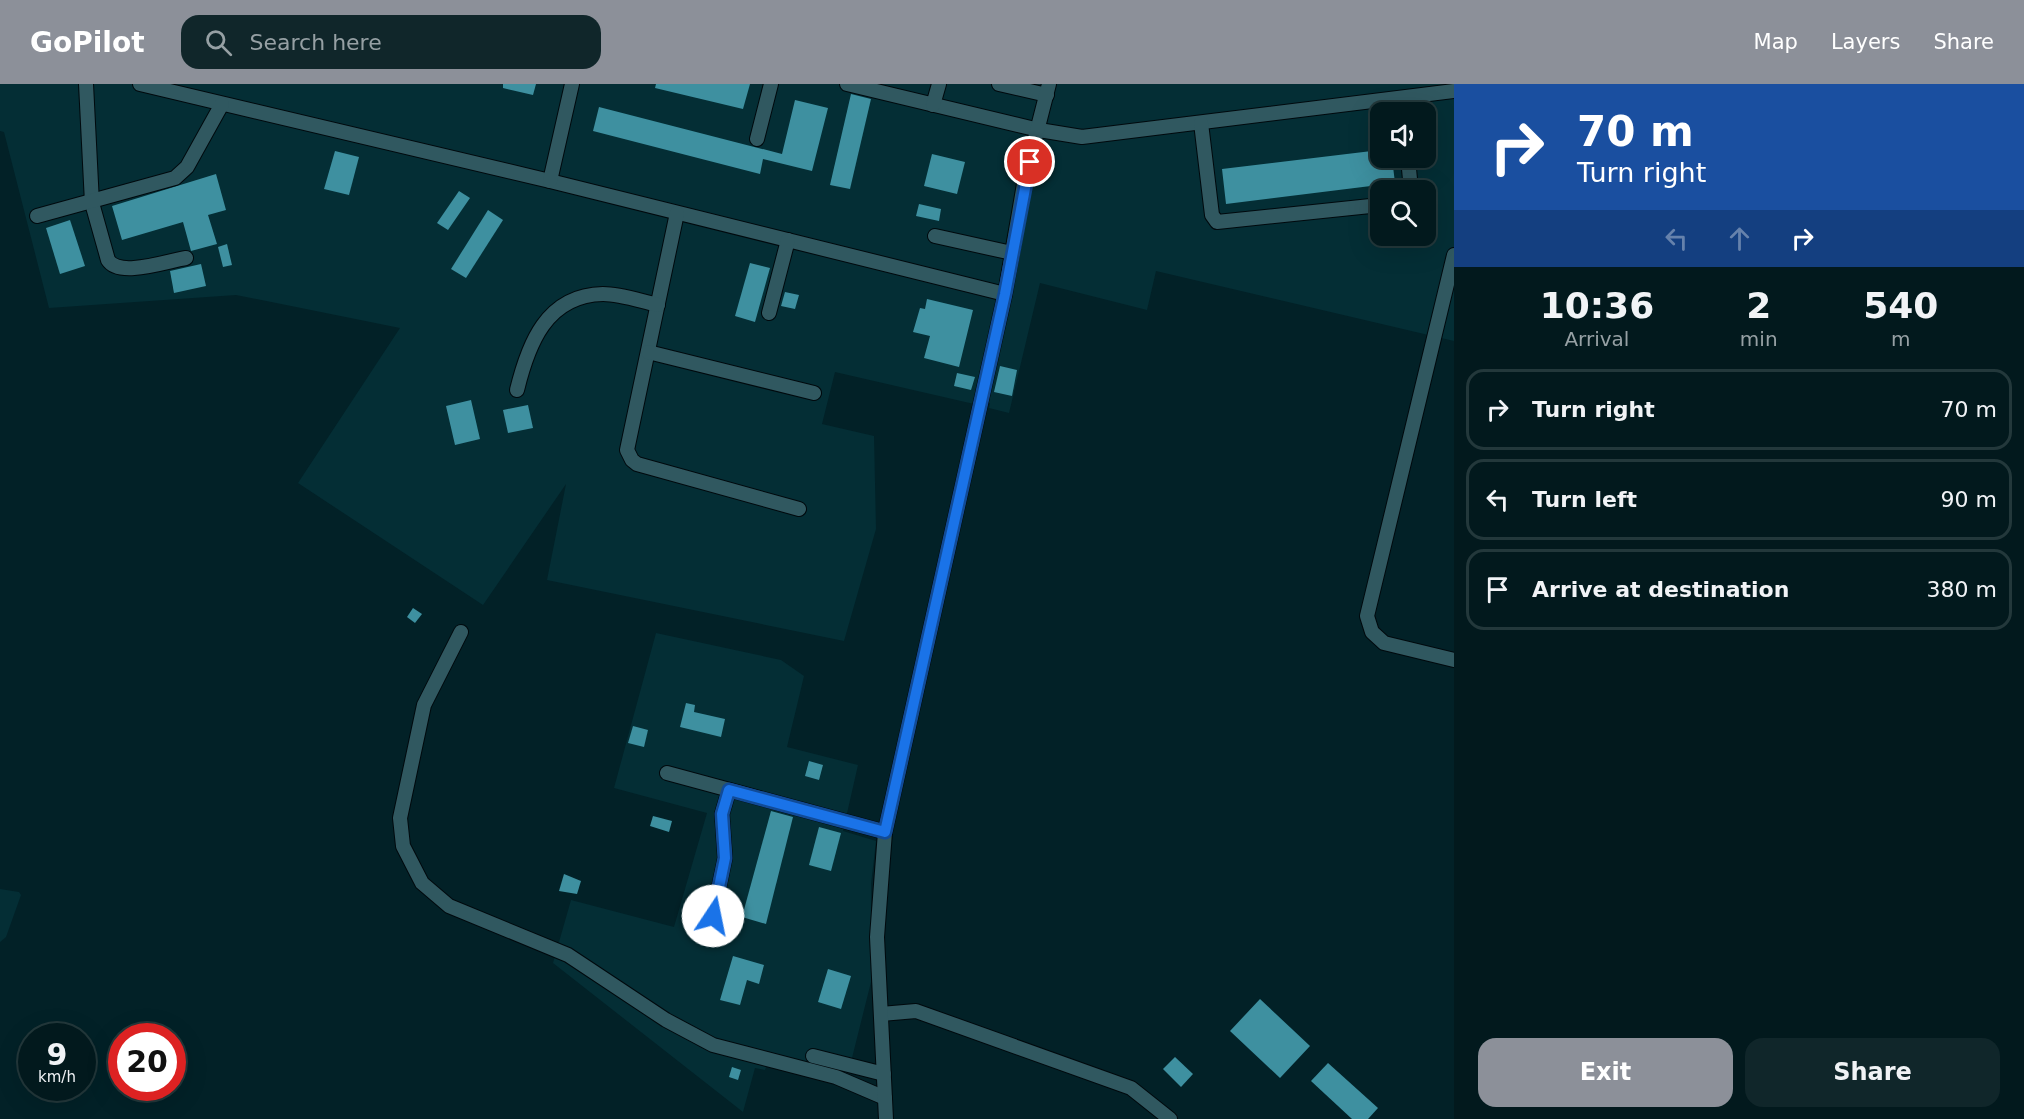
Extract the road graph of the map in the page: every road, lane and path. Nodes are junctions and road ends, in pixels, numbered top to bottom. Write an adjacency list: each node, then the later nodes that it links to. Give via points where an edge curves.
1 (86, 84): 20 (street)
2 (140, 84): 8 (street)
3 (572, 84): 19 (street)
4 (771, 84): 18 (street)
5 (847, 84): 9 (street)
6 (939, 84): 15 (street)
7 (999, 84): 10 (street)
8 (185, 89): 14 (street)
9 (893, 89): 15 (street)
10 (1048, 90): 17 (street)
11 (1454, 91): 12 (street)
12 (1402, 98): 13 (street); 16 (street)
13 (1402, 102)
14 (222, 104): 19 (street); 20 (street, via 181,174)
15 (933, 105): 17 (street)
16 (1201, 123): 17 (street, via 1082,137); 21 (street, via 1212,215 1217,222)
17 (1039, 130): 26 (street, via 1025,178)
18 (757, 138)
19 (550, 181): 22 (street)
20 (92, 203): 23 (street); 28 (street, via 108,260 116,269)
21 (1370, 206)
22 (677, 213): 25 (street); 30 (street)
23 (37, 216)
24 (935, 236): 26 (street)
25 (788, 240): 29 (street); 31 (street)
26 (1012, 253): 29 (street)
27 (1454, 255): 37 (street, via 1367,616 1372,632 1384,643)
28 (186, 258)
29 (1005, 294): 40 (street)
30 (658, 305): 32 (street); 33 (street, via 603,294 561,309 532,339)
31 (769, 313)
32 (648, 352): 34 (street); 35 (street, via 627,450 632,460)
33 (517, 390)
34 (814, 393)
35 (799, 509)
36 (461, 632): 45 (street, via 424,705 400,818 403,846 422,883 449,906 568,955 713,1046 836,1077)
37 (1454, 660)
38 (667, 773): 39 (street)
39 (729, 790): 40 (street); 41 (street, via 722,814 725,858)
40 (885, 832): 42 (street, via 877,926)
41 (713, 916)
42 (881, 1014): 44 (street); 47 (street, via 916,1011 1131,1088)
43 (813, 1056): 44 (street)
44 (884, 1074): 45 (street)
45 (885, 1098): 46 (street)
46 (886, 1119)
47 (1170, 1119)

